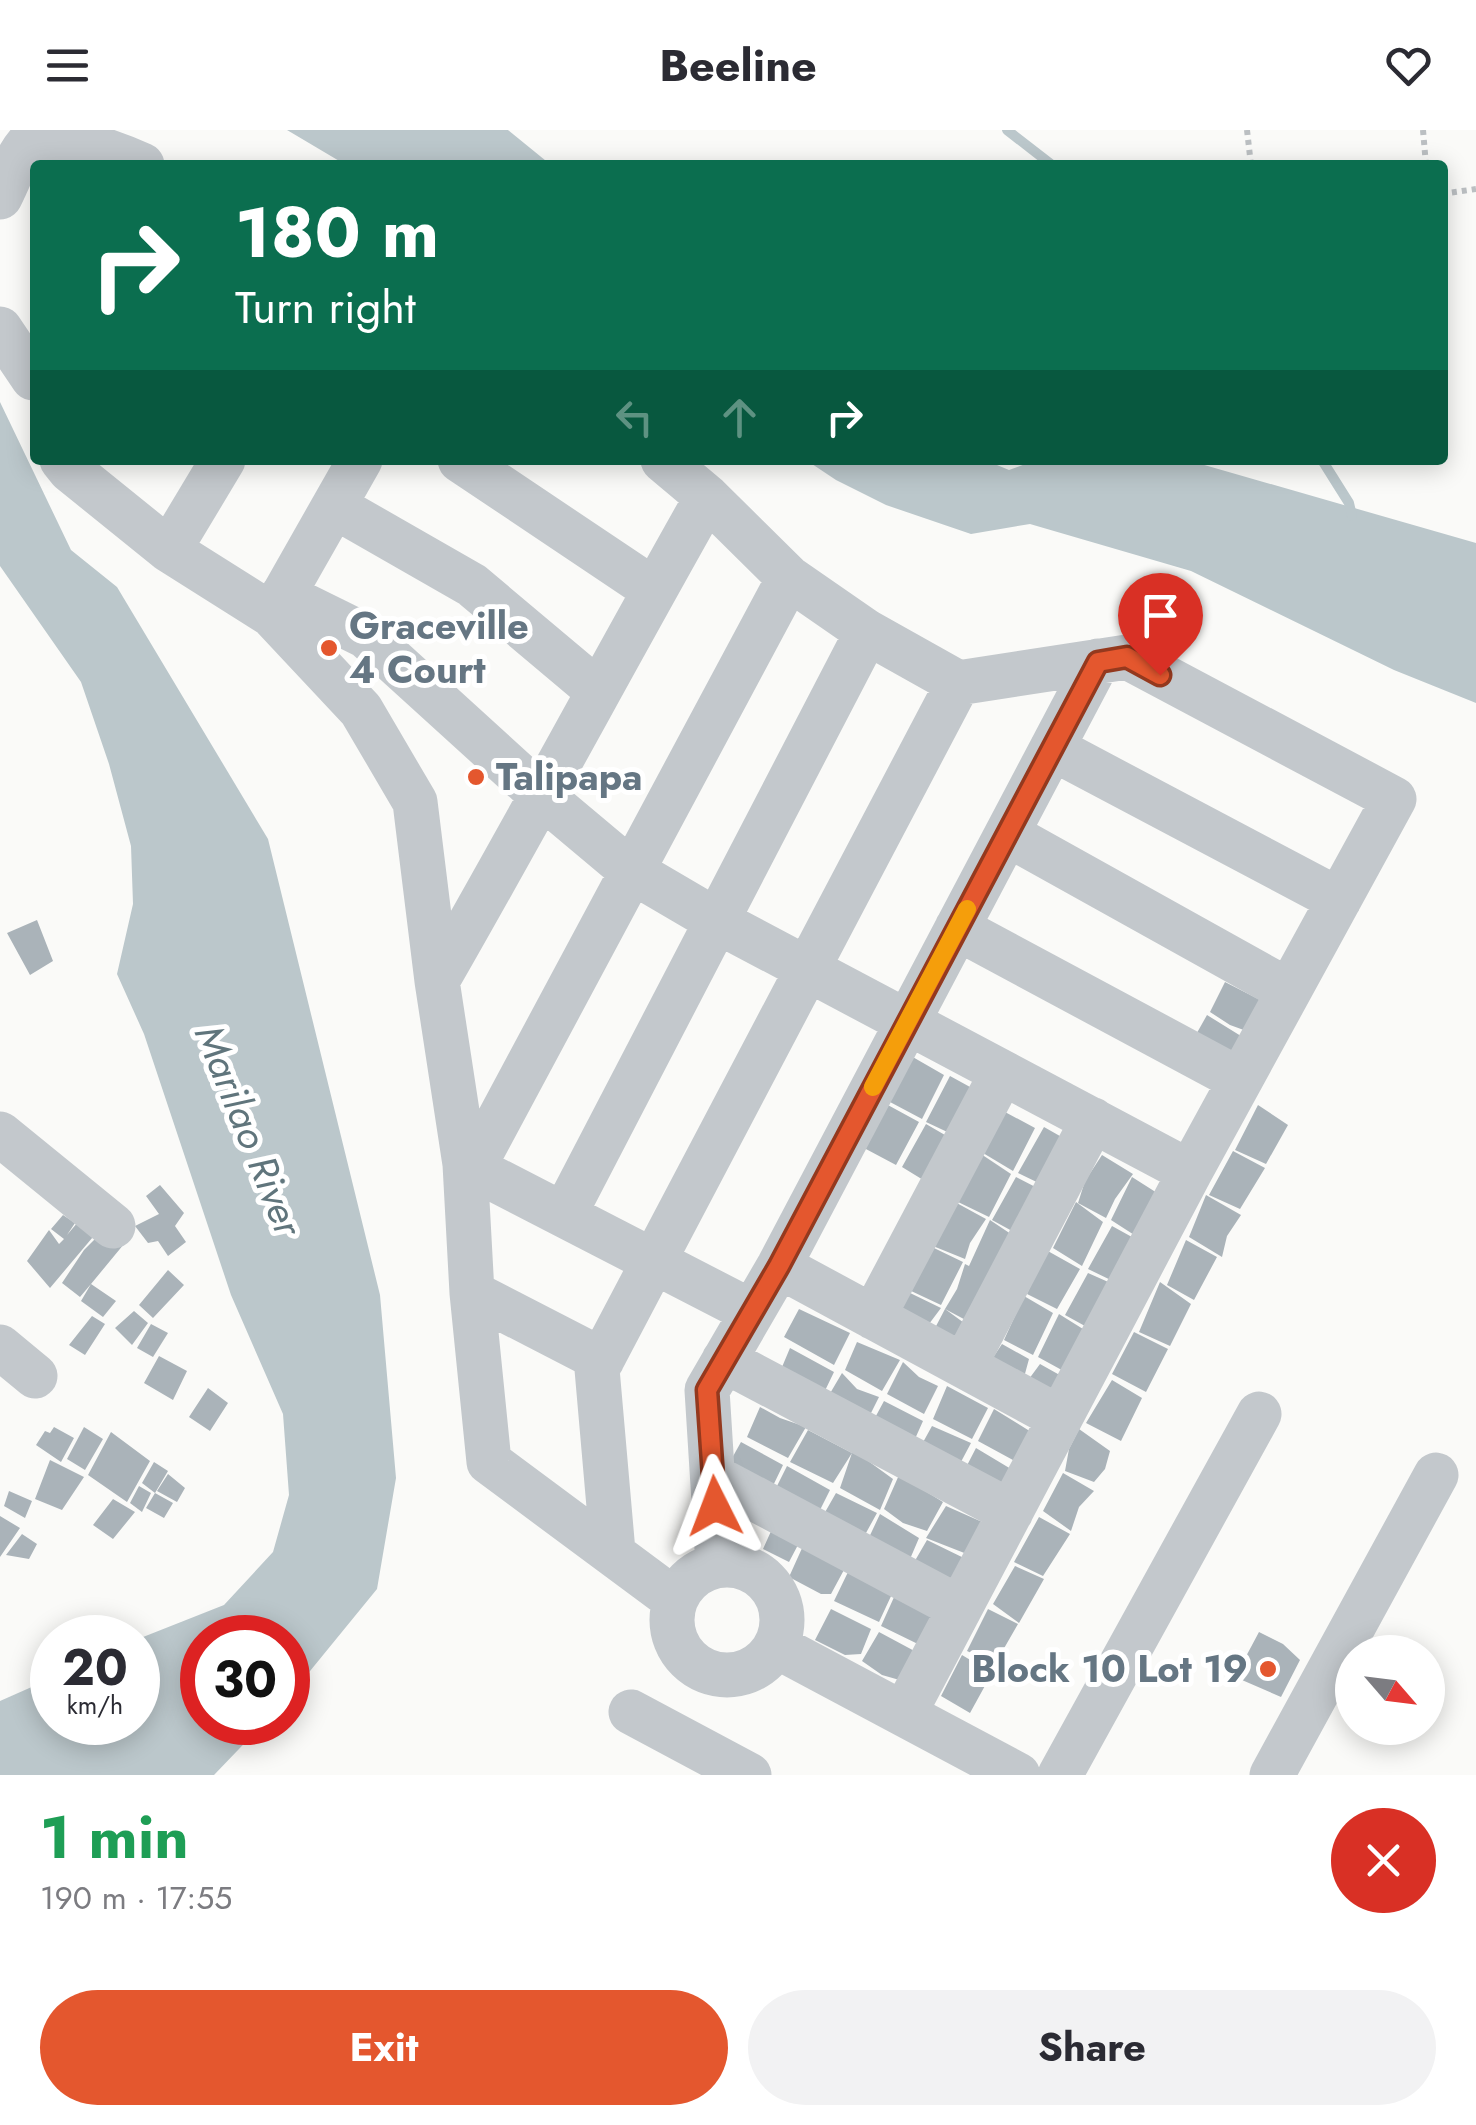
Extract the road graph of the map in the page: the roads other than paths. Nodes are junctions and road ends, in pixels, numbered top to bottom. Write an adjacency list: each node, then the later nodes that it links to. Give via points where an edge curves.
1 (131, 160): 2 (street, via 63,132 45,132 31,140)
2 (0, 197)
3 (0, 329): 4 (street)
4 (30, 373)
5 (220, 465): 12 (street)
6 (357, 465): 11 (street)
7 (467, 465): 14 (street)
8 (669, 465): 10 (street)
9 (88, 469): 12 (street)
10 (707, 497): 13 (street); 14 (street)
11 (334, 506): 15 (street); 19 (street, via 472,586)
12 (169, 550): 15 (street)
13 (789, 578): 16 (street); 23 (street)
14 (654, 590): 19 (street)
15 (278, 605): 21 (street, via 366,636); 28 (street, via 361,710 415,802)
16 (867, 632): 18 (street); 25 (street)
17 (1098, 662): 18 (street); 20 (street); 24 (street, via 1127,657 1394,799)
18 (958, 682): 27 (street)
19 (598, 690): 21 (street)
20 (1052, 748): 22 (street); 24 (street)
21 (543, 797): 23 (street); 28 (street)
22 (1006, 834): 26 (street); 29 (street)
23 (630, 870): 25 (street); 35 (street)
24 (1338, 900): 29 (street)
25 (716, 921): 27 (street); 37 (street)
26 (957, 928): 30 (street); 32 (street)
27 (808, 970): 30 (street); 39 (street)
28 (437, 981): 35 (street)
29 (1289, 991): 32 (street)
30 (908, 1022): 31 (street); 40 (street)
31 (1002, 1072): 33 (street); 43 (street)
32 (1240, 1080): 36 (street)
33 (1093, 1120): 36 (street); 47 (street)
34 (0, 1134): 38 (street)
35 (469, 1166): 37 (street); 41 (street)
36 (1190, 1172): 50 (street)
37 (564, 1215): 39 (street)
38 (113, 1226)
39 (655, 1261): 42 (street); 45 (street)
40 (779, 1266): 42 (street); 43 (street)
41 (472, 1293): 45 (street); 54 (street, via 489,1462)
42 (752, 1312): 46 (street)
43 (873, 1317): 47 (street)
44 (0, 1348): 48 (street)
45 (602, 1360): 54 (street, via 597,1369)
46 (724, 1360): 52 (street, via 707,1390); 53 (street)
47 (964, 1366): 50 (street)
48 (35, 1376)
49 (1259, 1414): 63 (street)
50 (1060, 1418): 53 (street)
51 (1436, 1475): 64 (street)
52 (714, 1477): 55 (street); 57 (street)
53 (1011, 1512): 57 (street)
54 (614, 1552): 56 (street)
55 (718, 1565): 56 (street, via 699,1571); 58 (street, via 748,1568 772,1587 782,1616)
56 (675, 1600): 58 (street, via 672,1633 703,1670 736,1675)
57 (960, 1608): 60 (street)
58 (776, 1646): 60 (street)
59 (632, 1712): 61 (street)
60 (904, 1714): 62 (street)
61 (749, 1775)
62 (1018, 1775)
63 (1060, 1775)
64 (1272, 1775)

